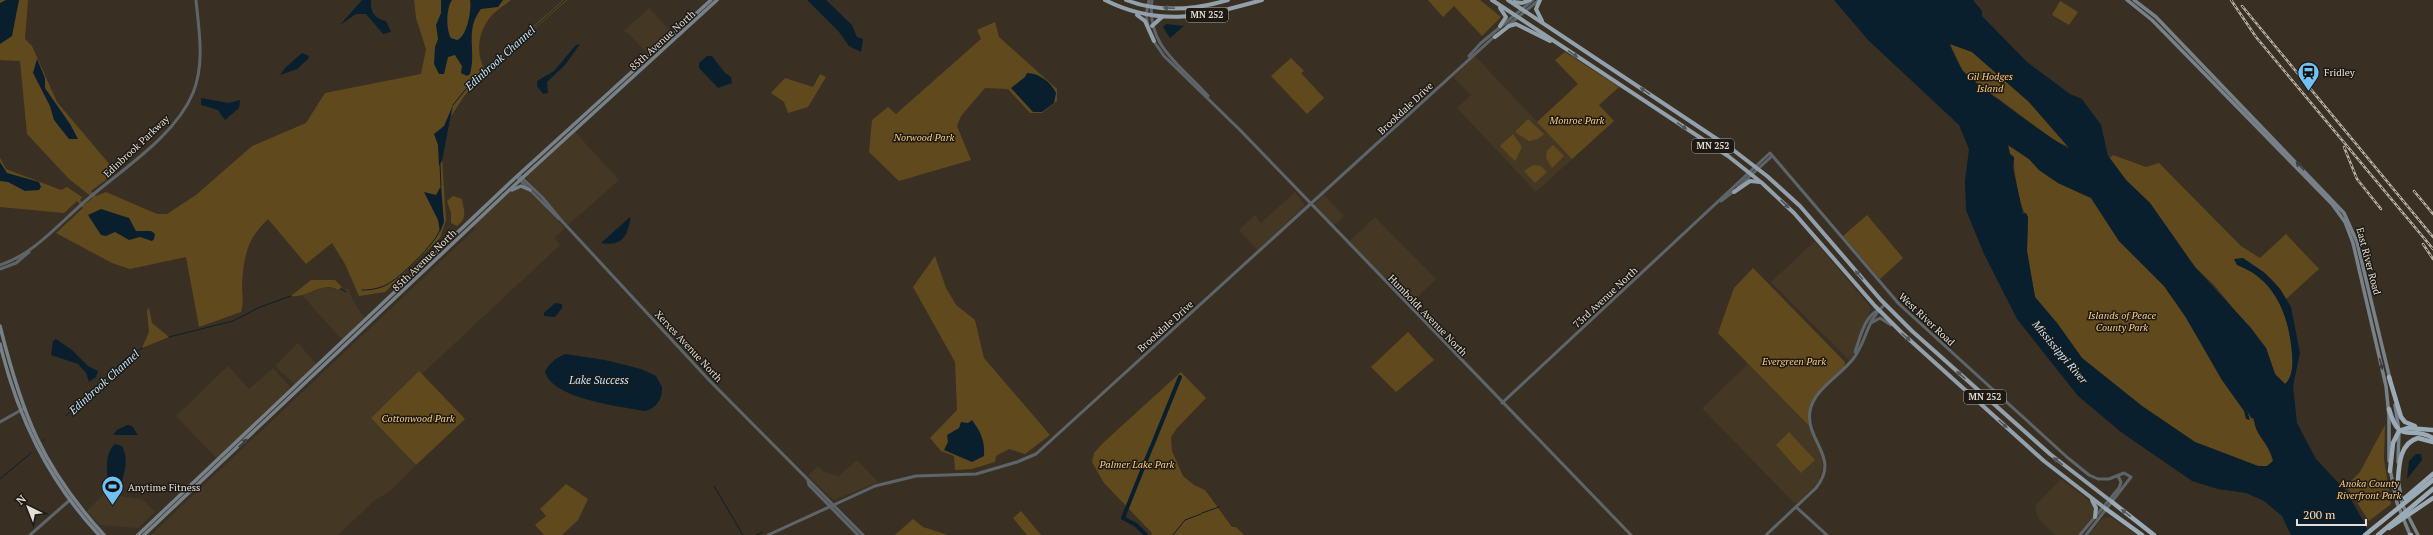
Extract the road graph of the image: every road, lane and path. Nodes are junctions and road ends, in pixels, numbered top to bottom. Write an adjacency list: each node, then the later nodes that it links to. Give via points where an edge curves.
1 (196, 0): 46 (street, Edinbrook Parkway, via 200,66 193,92 182,113 121,173)
2 (711, 0): 38 (main road, 85th Avenue North)
3 (718, 0): 38 (main road, 85th Avenue North)
4 (1105, 0): 21 (highway, MN 252); 28 (highway, via 1113,6 1141,17)
5 (1126, 0): 18 (highway, MN 252)
6 (1144, 0): 18 (highway)
7 (1149, 0): 19 (street)
8 (1152, 0): 19 (street)
9 (1228, 0): 19 (highway, MN 252, one-way to 19, via 1186,8)
10 (1262, 0): 23 (highway, MN 252, via 1203,16)
11 (1488, 0): 26 (highway, via 1506,13 1506,19)
12 (1492, 0): 22 (highway, MN 252)
13 (1508, 0): 14 (highway, via 1522,3); 20 (highway, MN 252)
14 (1532, 0): 20 (street, Brookdale Drive)
15 (1539, 0): 20 (street, Brookdale Drive); 24 (highway, via 1536,12)
16 (2127, 0): 58 (main road, East River Road, one-way to 58, via 2152,20 2340,215 2353,243)
17 (2134, 0): 56 (main road, East River Road, one-way to 17, via 2357,242 2344,213 2156,17)
18 (1132, 2): 19 (highway, MN 252)
19 (1149, 7): 21 (street)
20 (1524, 10): 22 (street, Brookdale Drive); 24 (highway, MN 252)
21 (1148, 16): 23 (highway, MN 252); 25 (street, Humboldt Avenue North); 28 (street, Humboldt Avenue North)
22 (1516, 16): 26 (street, Brookdale Drive); 27 (street, Brookdale Drive); 31 (highway, MN 252)
23 (1162, 17): 25 (highway)
24 (1545, 25): 36 (highway, MN 252, one-way to 24)
25 (1152, 26): 33 (street, Humboldt Avenue North, via 1163,48)
26 (1500, 26): 29 (street, Brookdale Drive)
27 (1495, 37): 30 (street, Brookdale Drive); 31 (highway, via 1516,24)
28 (1154, 41): 33 (street, Humboldt Avenue North, via 1164,56)
29 (1481, 42): 30 (street); 32 (street, Brookdale Drive)
30 (1484, 46): 32 (street, Brookdale Drive)
31 (1562, 46): 37 (highway, MN 252, one-way to 37)
32 (1463, 64): 44 (street, Brookdale Drive)
33 (1215, 105): 44 (street, Humboldt Avenue North)
34 (1770, 153): 35 (street, West River Road); 36 (street, 73rd Avenue North)
35 (1772, 156): 36 (street, 73rd Avenue North); 67 (street, West River Road, via 1898,304 2092,477 2104,480)
36 (1757, 168): 37 (street, 73rd Avenue North); 49 (highway, MN 252, one-way to 36, via 1814,221)
37 (1750, 174): 39 (highway, MN 252); 41 (street, 73rd Avenue North); 43 (street, 73rd Avenue North)
38 (520, 177): 40 (street, Xerxes Avenue North); 42 (main road, 85th Avenue North); 45 (street, Xerxes Avenue North, via 542,197); 85 (main road, 85th Avenue North)
39 (1761, 182): 41 (highway, via 1750,181); 50 (highway, MN 252, one-way to 50, via 1808,227)
40 (530, 190): 42 (main road, via 523,186 516,187); 45 (street, Xerxes Avenue North)
41 (1734, 192): 43 (street, 73rd Avenue North)
42 (499, 200): 86 (main road, 85th Avenue North, one-way to 42)
43 (1718, 203): 57 (street, 73rd Avenue North)
44 (1310, 205): 57 (street, Humboldt Avenue North); 76 (street, Brookdale Drive, via 1036,454 976,474 921,476 898,480 859,492)
45 (561, 220): 76 (street, Xerxes Avenue North, via 709,380)
46 (30, 250): 47 (street, Edinbrook Parkway); 48 (street, Edinbrook Parkway, via 16,263)
47 (0, 265)
48 (0, 270)
49 (1885, 304): 50 (street); 75 (highway, MN 252, one-way to 49, via 2040,446)
50 (1879, 310): 52 (highway, MN 252); 53 (street); 55 (street, via 1874,312 1866,323)
51 (0, 326): 59 (main road)
52 (1897, 328): 53 (street, via 1879,318 1874,320); 71 (highway, MN 252, one-way to 71, via 2044,461)
53 (1866, 331): 55 (street)
54 (0, 344): 59 (main road)
55 (1850, 363): 77 (street, via 1820,391 1811,407 1811,427 1822,451 1825,468 1819,485)
56 (2389, 377): 61 (highway, via 2403,420 2411,425); 62 (main road, East River Road)
57 (1502, 403): 90 (street, Humboldt Avenue North)
58 (2389, 409): 62 (highway, via 2394,425); 65 (main road, East River Road)
59 (21, 410): 60 (street); 73 (main road)
60 (0, 422)
61 (2432, 430): 62 (highway, via 2408,428)
62 (2399, 431): 63 (highway); 65 (highway, via 2393,443); 68 (main road, East River Road)
63 (2433, 438)
64 (2433, 442): 68 (highway, via 2418,438 2407,445 2400,461)
65 (2390, 471): 98 (main road, East River Road, via 2396,503)
66 (2433, 474): 74 (highway)
67 (2118, 476): 75 (street, via 2121,485); 75 (street, via 2124,473 2131,477)
68 (2398, 480): 99 (main road, East River Road, via 2403,506)
69 (2433, 480): 74 (highway)
70 (2433, 489): 80 (highway)
71 (2090, 497): 78 (highway, MN 252); 79 (highway, via 2096,508)
72 (2433, 498): 80 (highway)
73 (70, 499): 82 (street); 83 (main road); 84 (main road)
74 (2406, 499): 96 (highway)
75 (2110, 501): 78 (street); 95 (highway, MN 252, one-way to 75)
76 (831, 505): 87 (street, Brookdale Drive); 88 (street, Xerxes Avenue North); 89 (street, Xerxes Avenue North)
77 (1796, 507): 91 (street); 92 (street)
78 (2105, 508): 79 (street); 81 (highway, MN 252); 94 (street)
79 (2095, 517): 93 (street)
80 (2384, 530): 97 (highway)
81 (2140, 534)
82 (30, 535)
83 (99, 535)
84 (104, 535)
85 (136, 535)
86 (144, 535)
87 (768, 535)
88 (858, 535)
89 (863, 535)
90 (1631, 535)
91 (1766, 535)
92 (1827, 535)
93 (2080, 535)
94 (2086, 535)
95 (2154, 535)
96 (2365, 535)
97 (2378, 535)
98 (2411, 535)
99 (2418, 535)

